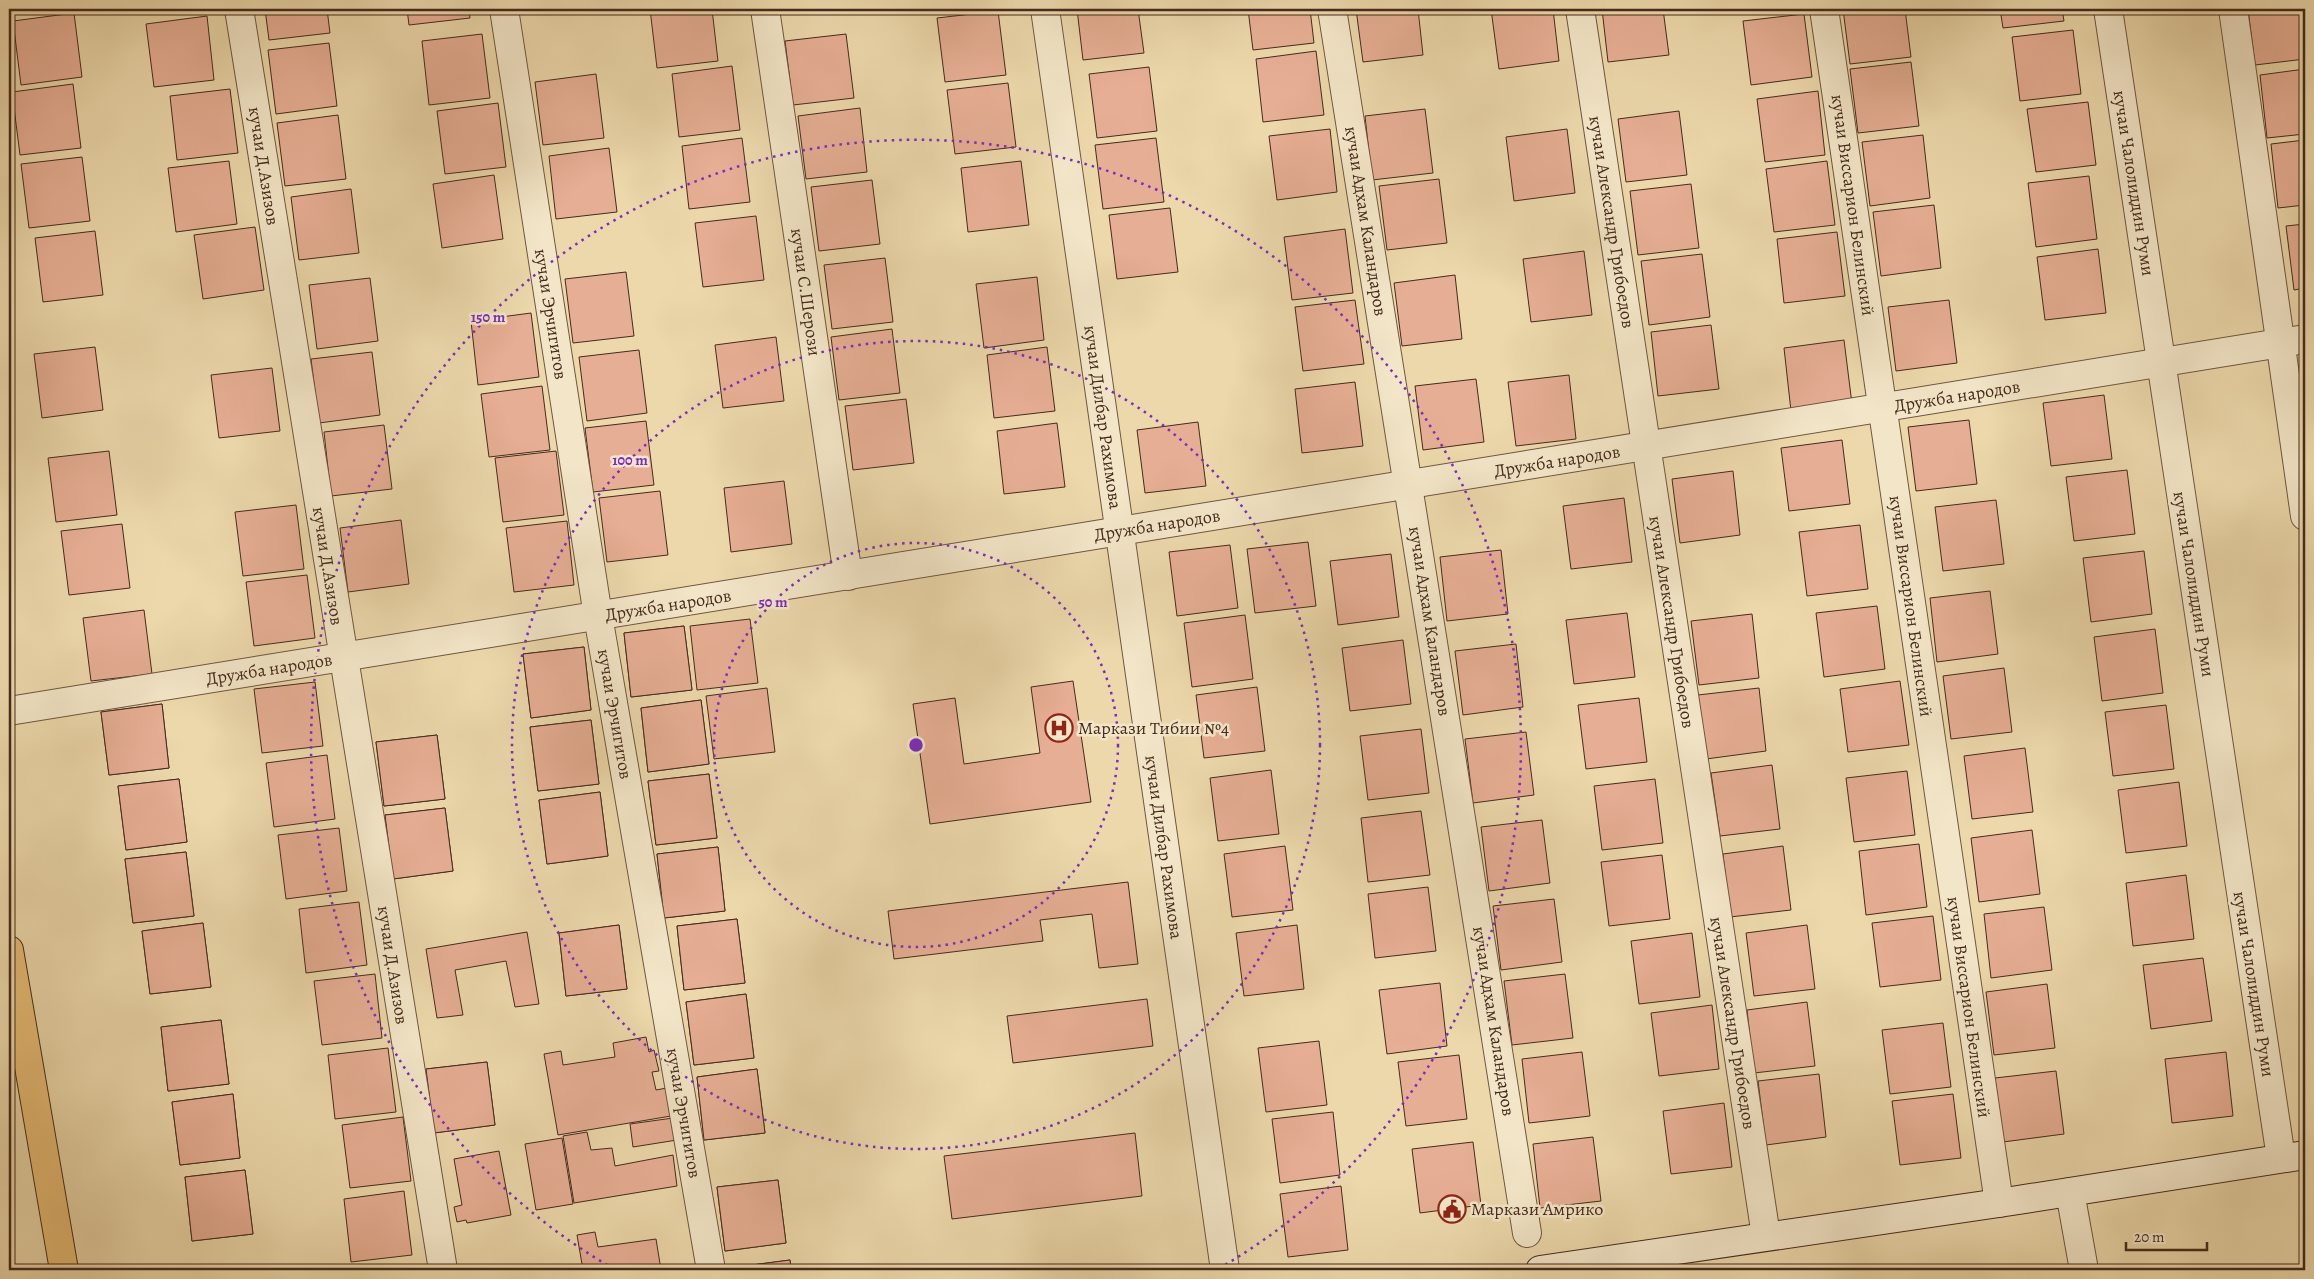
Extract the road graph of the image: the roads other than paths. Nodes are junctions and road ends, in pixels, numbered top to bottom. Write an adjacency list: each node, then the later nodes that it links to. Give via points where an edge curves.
1 (239, 9): 19 (street, кучаи Д.Азизов)
2 (504, 9): 18 (street, кучаи Эрчигитов)
3 (764, 9): 17 (street, кучаи С.Шерози)
4 (1045, 9): 16 (street, кучаи Дилбар Рахимова)
5 (1332, 9): 14 (street, кучаи Адхам Каландаров)
6 (1580, 9): 13 (street, кучаи Александр Грибоедов)
7 (1824, 9): 12 (street, кучаи Виссарион Белинский)
8 (2108, 9): 11 (street, кучаи Чалолиддин Руми)
9 (2234, 9): 10 (street)
10 (2294, 341): 11 (street, Дружба народов); 15 (street)
11 (2161, 363): 12 (street, Дружба народов); 22 (street, кучаи Чалолиддин Руми)
12 (1882, 408): 13 (street, Дружба народов); 24 (street, кучаи Виссарион Белинский)
13 (1646, 446): 14 (street, Дружба народов); 26 (street, кучаи Александр Грибоедов)
14 (1408, 485): 16 (street, Дружба народов); 25 (street, кучаи Адхам Каландаров)
15 (2305, 516)
16 (1119, 532): 17 (street, Дружба народов); 31 (street, кучаи Дилбар Рахимова)
17 (848, 576): 18 (street, Дружба народов)
18 (598, 616): 19 (street, Дружба народов); 30 (street, кучаи Эрчигитов)
19 (343, 657): 20 (street, Дружба народов); 29 (street, кучаи Д.Азизов)
20 (9, 711)
21 (9, 950): 28 (highway)
22 (2293, 1156): 23 (street)
23 (2070, 1192): 24 (street); 32 (street)
24 (1999, 1203): 26 (street)
25 (1527, 1233)
26 (1766, 1236): 27 (street)
27 (1556, 1269)
28 (64, 1270)
29 (443, 1270)
30 (711, 1270)
31 (1225, 1270)
32 (2084, 1270)

